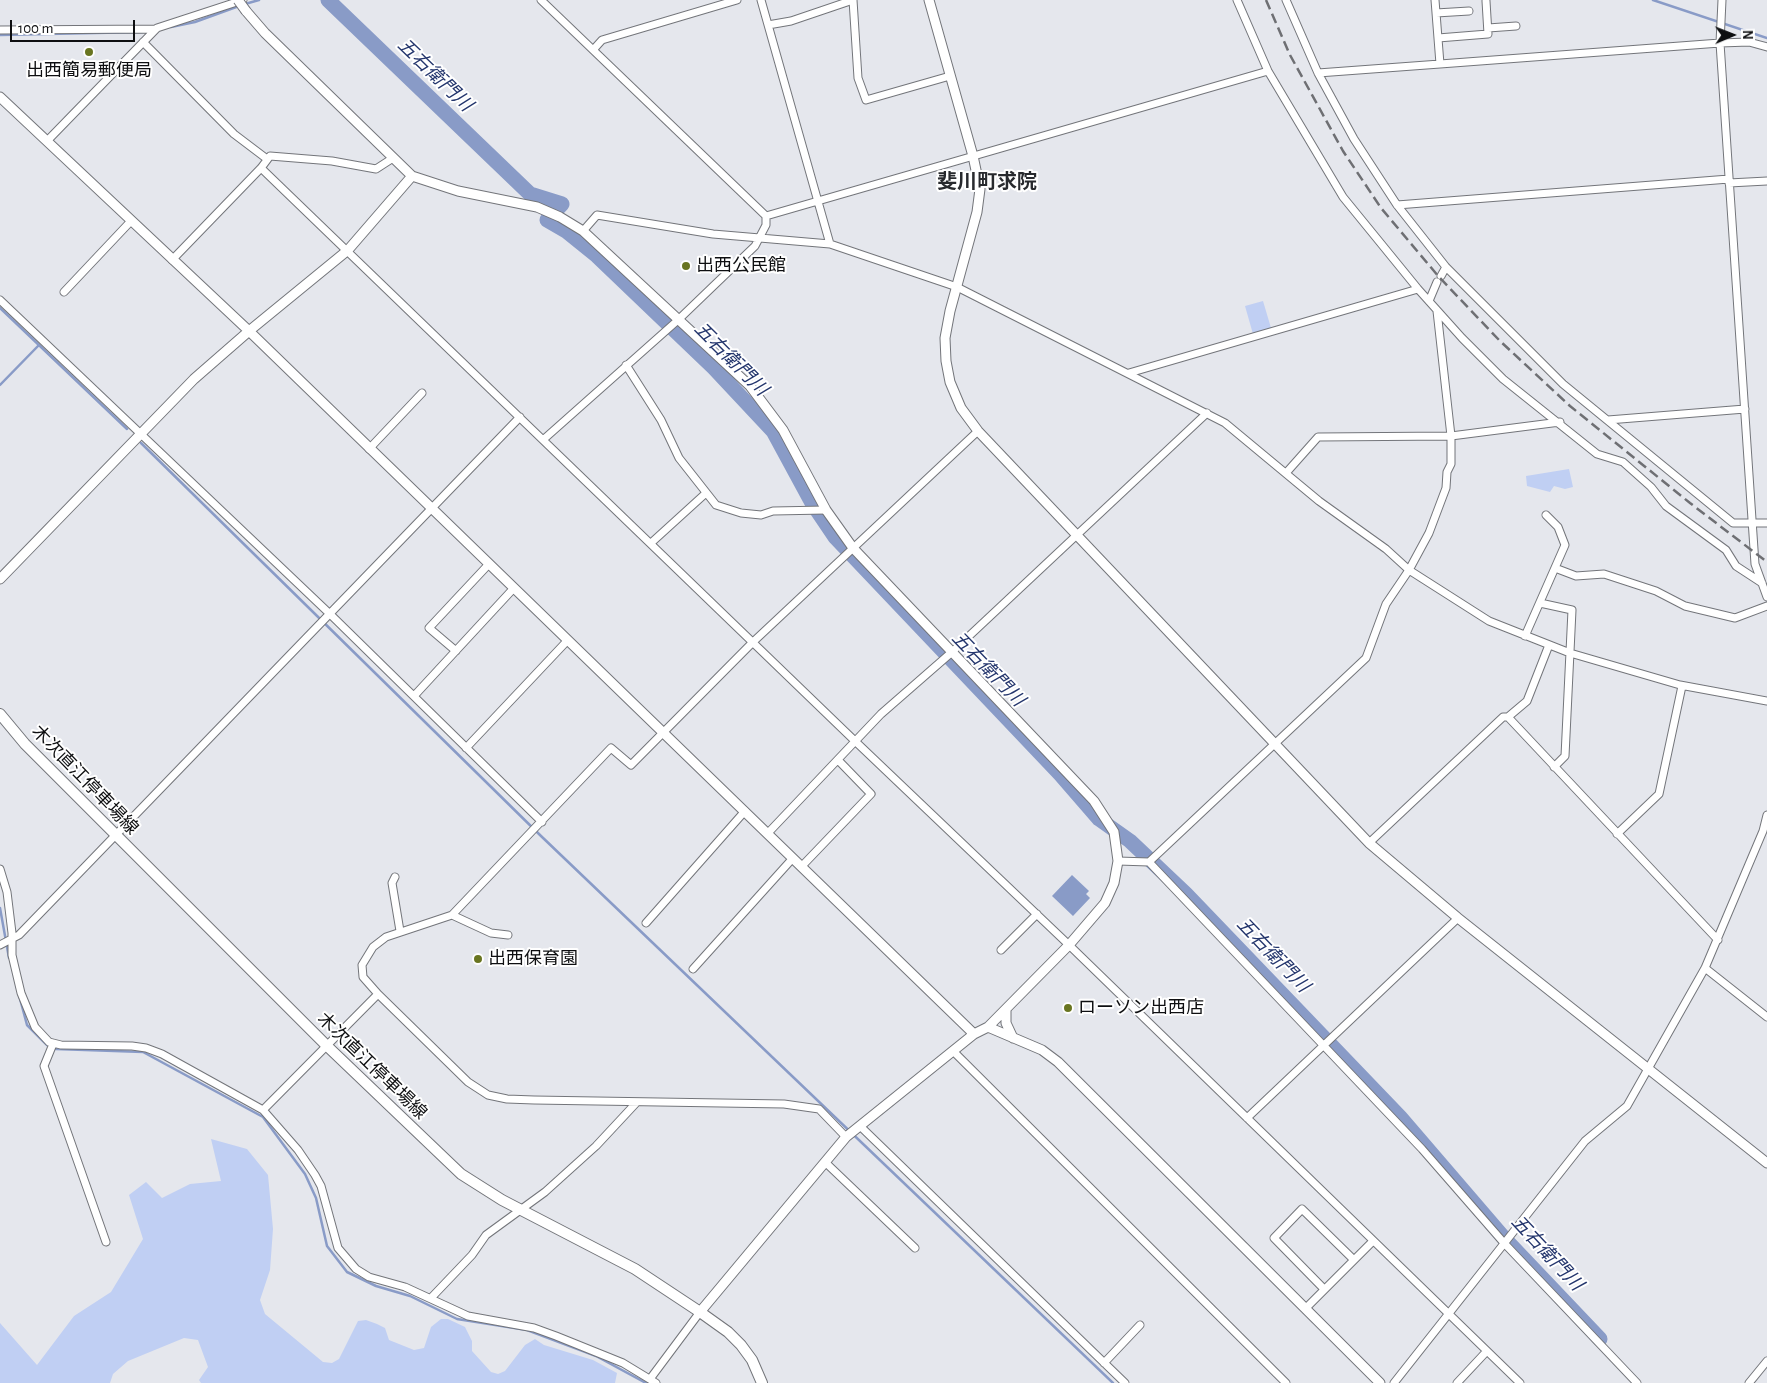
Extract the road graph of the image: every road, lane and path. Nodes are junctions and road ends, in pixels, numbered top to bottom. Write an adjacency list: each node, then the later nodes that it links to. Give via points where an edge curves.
1 (238, 0): 32 (street, bridge, via 265,33)
2 (243, 0): 18 (street)
3 (541, 0): 24 (street)
4 (737, 0): 24 (street, via 602,40)
5 (761, 0): 15 (street)
6 (853, 0): 15 (street); 28 (street, via 858,78 866,100)
7 (929, 0): 28 (street)
8 (1237, 0): 26 (street)
9 (1286, 0): 27 (street)
10 (1435, 0): 14 (street)
11 (1722, 0): 22 (street)
12 (1486, 1): 17 (street)
13 (1469, 11): 14 (street)
14 (1436, 13): 20 (street)
15 (768, 26): 38 (street)
16 (1516, 26): 17 (street)
17 (1488, 28): 20 (street, via 1488,34)
18 (156, 29): 19 (street); 21 (street)
19 (0, 30)
20 (1438, 38): 25 (street)
21 (142, 42): 30 (street); 33 (street, via 234,134)
22 (1720, 43): 23 (street, via 1748,42); 25 (street); 36 (street)
23 (1767, 47)
24 (594, 50): 40 (street)
25 (1440, 64): 27 (street)
26 (1268, 71): 31 (street); 49 (street, via 1343,197)
27 (1318, 73): 39 (street, via 1354,139)
28 (950, 76): 31 (street)
29 (0, 97): 30 (street)
30 (48, 140): 41 (street)
31 (973, 156): 38 (street); 48 (street, via 980,189)
32 (393, 158): 33 (street, via 376,169 270,156); 35 (street)
33 (267, 159): 34 (street)
34 (261, 168): 45 (street); 46 (street)
35 (412, 176): 42 (street, via 458,191 537,207); 45 (street)
36 (1729, 181): 37 (street); 39 (street); 59 (street)
37 (1767, 181)
38 (819, 201): 40 (street); 44 (street)
39 (1397, 205): 47 (street)
40 (766, 216): 43 (street)
41 (131, 220): 46 (street); 50 (street)
42 (583, 232): 43 (street, via 597,215 713,234); 54 (street)
43 (761, 237): 44 (street); 54 (street)
44 (830, 244): 48 (street)
45 (348, 250): 55 (street); 61 (street)
46 (172, 260): 55 (street)
47 (1446, 267): 52 (street); 62 (street, via 1563,384)
48 (957, 287): 57 (street); 64 (street, via 945,338 946,361 955,396)
49 (1418, 289): 52 (street); 57 (street)
50 (64, 292)
51 (0, 300): 65 (street)
52 (1428, 301): 53 (street)
53 (1437, 311): 63 (street, via 1503,379); 66 (street)
54 (678, 320): 56 (street); 72 (street, via 750,386 766,406 783,430)
55 (249, 331): 65 (street, via 194,379); 68 (street)
56 (626, 365): 67 (street); 70 (street, via 661,420 679,458)
57 (1128, 373): 60 (street)
58 (422, 393): 68 (street)
59 (1745, 408): 62 (street); 75 (street)
60 (1207, 413): 69 (street, via 1225,423); 76 (street)
61 (520, 417): 67 (street); 71 (street)
62 (1608, 420): 75 (street, via 1733,524)
63 (1560, 422): 66 (street); 83 (street, via 1597,454 1623,462 1652,487 1666,506 1726,550 1736,566)
64 (978, 431): 76 (street); 78 (street)
65 (140, 435): 82 (street); 88 (street)
66 (1450, 436): 69 (street, via 1318,437); 81 (street, via 1451,464 1446,488 1429,533)
67 (544, 440): 77 (street)
68 (369, 449): 71 (street)
69 (1286, 473): 81 (street)
70 (706, 493): 72 (street, via 716,505 741,513 761,515 773,511); 77 (street)
71 (430, 510): 79 (street); 88 (street)
72 (826, 510): 78 (street)
73 (1546, 515): 80 (street, via 1558,527 1565,545)
74 (1767, 523): 75 (street)
75 (1754, 524): 83 (street, via 1755,564)
76 (1075, 536): 94 (street); 103 (street)
77 (651, 543): 91 (street)
78 (853, 548): 91 (street); 94 (street)
79 (488, 565): 84 (street); 93 (street, via 429,628)
80 (1555, 568): 86 (street); 87 (street, via 1576,576 1604,574 1656,591 1685,606 1735,618)
81 (1409, 570): 89 (street, via 1489,621); 103 (street, via 1386,604 1366,658)
82 (0, 579)
83 (1764, 588): 85 (street)
84 (513, 589): 90 (street); 93 (street)
85 (1767, 598)
86 (1540, 603): 89 (street); 95 (street, via 1572,610)
87 (1767, 606)
88 (331, 615): 97 (street); 113 (street)
89 (1525, 636): 92 (street)
90 (567, 641): 101 (street); 104 (street)
91 (754, 642): 101 (street); 102 (street)
92 (1550, 645): 95 (street); 100 (street, via 1527,701)
93 (456, 651): 97 (street)
94 (952, 652): 102 (street, via 881,714); 116 (street, via 1094,801 1114,832)
95 (1570, 654): 96 (street); 106 (street, via 1565,756)
96 (1682, 686): 98 (street); 112 (street, via 1659,794)
97 (414, 696): 104 (street)
98 (1767, 701)
99 (0, 714): 113 (main road, 木次直江停車場線, via 25,744)
100 (1508, 717): 106 (street); 114 (street, via 1503,716)
101 (663, 733): 107 (street); 109 (street, via 631,765 611,748)
102 (856, 742): 105 (street); 121 (street)
103 (1273, 745): 114 (street); 117 (street)
104 (466, 748): 109 (street)
105 (838, 760): 111 (street); 118 (street, via 871,794)
106 (1554, 767): 112 (street)
107 (745, 812): 111 (street); 124 (street)
108 (1767, 815): 110 (street)
109 (542, 822): 122 (street)
110 (1765, 832): 128 (street)
111 (768, 834): 115 (street)
112 (1617, 834): 128 (street)
113 (116, 835): 127 (street); 142 (main road, 木次直江停車場線)
114 (1369, 843): 123 (street)
115 (793, 858): 118 (street); 132 (street)
116 (1118, 861): 117 (street); 130 (street, via 1114,883 1105,903)
117 (1149, 862): 141 (street)
118 (802, 866): 138 (street)
119 (0, 869): 127 (street, via 7,892)
120 (395, 877): 125 (street, via 392,883)
121 (1037, 914): 130 (street); 131 (street)
122 (452, 915): 125 (street); 126 (street, via 491,934)
123 (1458, 918): 141 (street); 144 (street)
124 (646, 923)
125 (400, 932): 134 (street, via 386,937 374,947 362,965 363,977)
126 (508, 935)
127 (12, 940): 129 (street); 140 (street, via 12,955 26,1010 35,1027)
128 (1718, 940): 133 (street)
129 (0, 945)
130 (1069, 945): 135 (street); 147 (street)
131 (1001, 950)
132 (693, 968)
133 (1705, 968): 136 (street); 144 (street)
134 (378, 994): 142 (street); 145 (street, via 468,1082 488,1095 507,1099)
135 (1006, 1009): 137 (street); 139 (street, via 1006,1023)
136 (1767, 1017)
137 (988, 1027): 138 (street); 139 (street)
138 (974, 1034): 143 (street)
139 (1014, 1038): 160 (street, via 1042,1050 1058,1062)
140 (53, 1044): 146 (street, via 146,1048); 154 (street, via 44,1066)
141 (1323, 1044): 147 (street); 155 (street)
142 (326, 1045): 146 (street); 152 (main road, 木次直江停車場線, via 462,1174)
143 (953, 1051): 148 (street); 170 (street)
144 (1648, 1070): 151 (street); 155 (street, via 1627,1106 1585,1141)
145 (637, 1102): 149 (street, via 784,1104 819,1109); 152 (street, via 596,1146 545,1192)
146 (263, 1110): 159 (street, via 315,1175 321,1186 333,1236 347,1260 369,1277)
147 (1247, 1118): 153 (street)
148 (860, 1126): 149 (street); 166 (street)
149 (846, 1137): 150 (street)
150 (826, 1163): 156 (street); 161 (street)
151 (1767, 1163)
152 (518, 1210): 159 (street, via 486,1235 472,1255); 161 (main road, 木次直江停車場線, via 635,1269)
153 (1373, 1240): 157 (street); 162 (street)
154 (106, 1242)
155 (1504, 1242): 162 (street); 175 (street)
156 (915, 1248)
157 (1354, 1260): 158 (street); 158 (street, via 1302,1209 1274,1238)
158 (1324, 1289): 160 (street)
159 (430, 1298): 167 (street, via 468,1316 534,1328 556,1336 623,1363)
160 (1306, 1308): 171 (street)
161 (700, 1312): 167 (street); 168 (main road, 木次直江停車場線, via 741,1345)
162 (1448, 1313): 164 (street); 172 (street)
163 (1140, 1324): 166 (street)
164 (1486, 1352): 173 (street); 174 (street)
165 (1767, 1361): 176 (street)
166 (1104, 1363): 169 (street)
167 (653, 1381)
168 (762, 1383)
169 (1125, 1383)
170 (1286, 1383)
171 (1380, 1383)
172 (1394, 1383)
173 (1456, 1383)
174 (1520, 1383)
175 (1637, 1383)
176 (1749, 1383)

